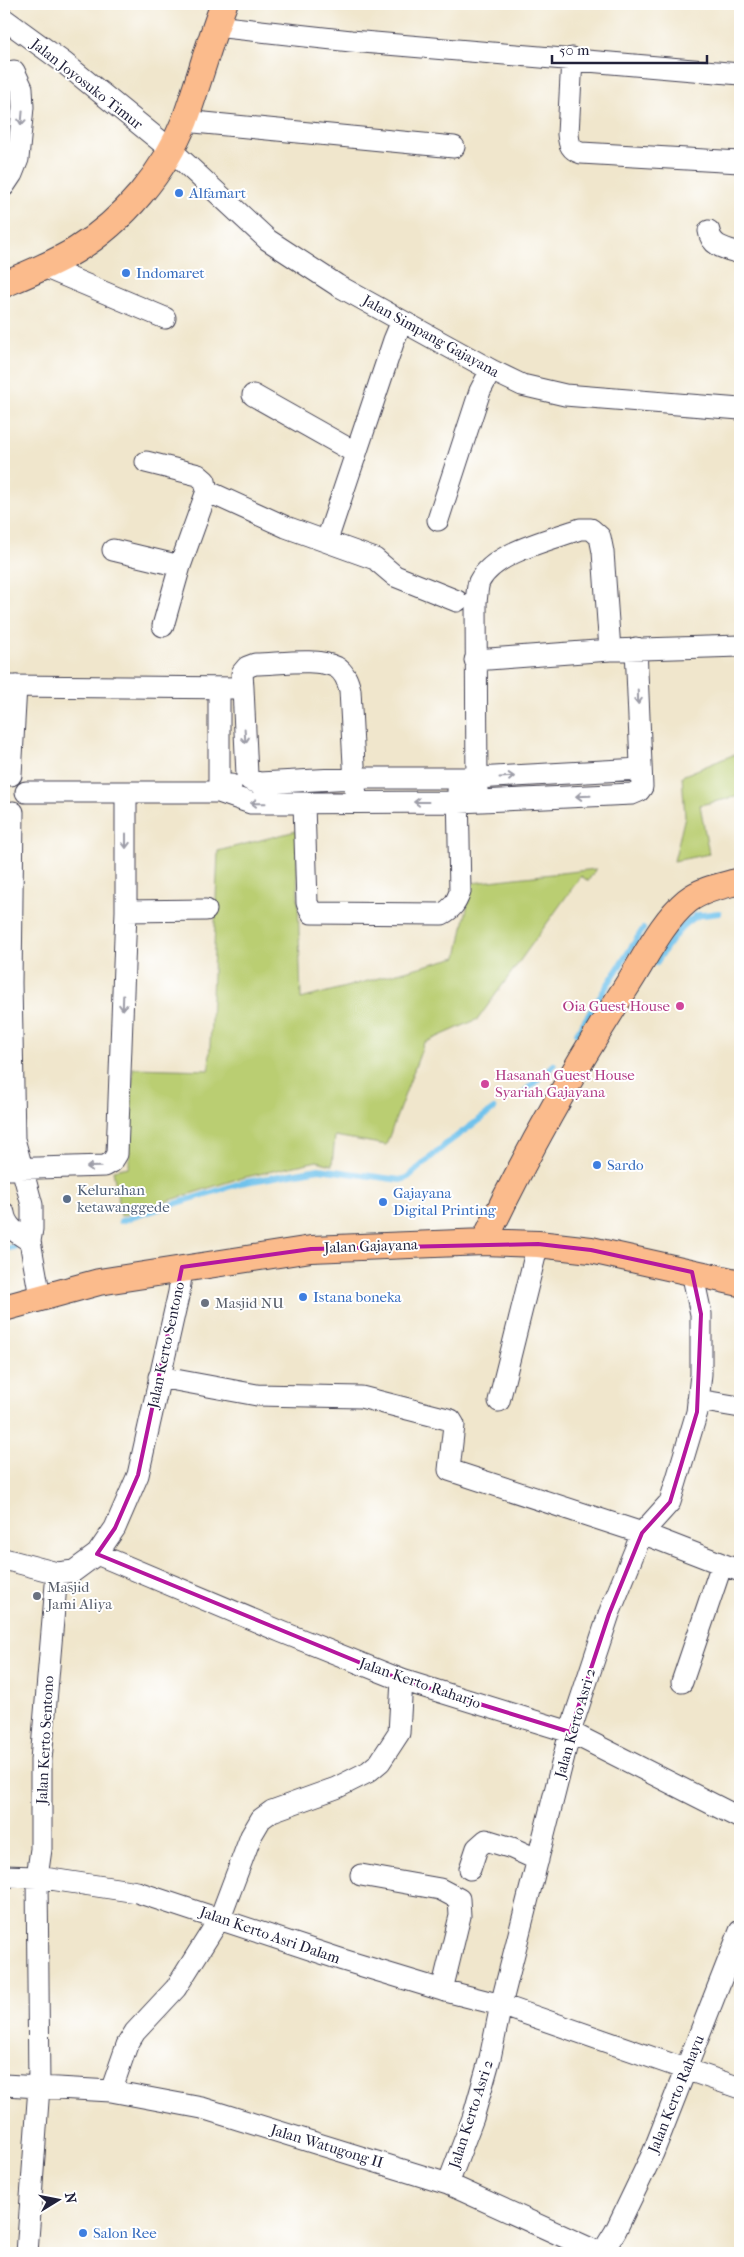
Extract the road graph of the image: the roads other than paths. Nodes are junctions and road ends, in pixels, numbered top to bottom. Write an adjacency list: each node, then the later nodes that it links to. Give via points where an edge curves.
1 (12, 4): 3 (street)
2 (219, 15): 5 (street, via 351,41); 8 (main road)
3 (4, 18): 4 (street, Jalan Joyosuko Timur)
4 (34, 43): 6 (street); 10 (street, Jalan Joyosuko Timur, via 63,62)
5 (572, 58): 7 (street); 11 (street, via 568,134 574,151)
6 (9, 74): 12 (street, one-way to 12, via 22,88 23,107 18,160)
7 (740, 74)
8 (184, 121): 9 (street); 10 (main road)
9 (454, 147)
10 (170, 149): 15 (main road, via 154,177 109,226); 18 (street, Jalan Simpang Gajayana, via 268,240 337,285)
11 (740, 162)
12 (4, 186)
13 (709, 231): 14 (street, via 710,238 718,247)
14 (740, 253)
15 (44, 267): 16 (main road); 17 (street)
16 (4, 284)
17 (165, 318)
18 (402, 321): 19 (street, Jalan Simpang Gajayana); 22 (street)
19 (491, 370): 21 (street, Jalan Simpang Gajayana, via 522,385 565,395); 25 (street, via 480,391)
20 (253, 395): 22 (street)
21 (740, 410)
22 (356, 453): 26 (street)
23 (146, 462): 24 (street, via 198,475 205,481)
24 (207, 491): 26 (street, via 286,527); 28 (street)
25 (438, 520)
26 (327, 540): 29 (street, via 375,559 396,576)
27 (113, 550): 28 (street)
28 (180, 566): 30 (street)
29 (457, 601)
30 (163, 626)
31 (740, 646): 32 (street)
32 (636, 648): 33 (street); 38 (street, one-way to 38)
33 (610, 650): 34 (street); 34 (street, via 600,537 591,529 580,529 504,557 489,569 478,583)
34 (475, 660): 42 (street)
35 (10, 687): 36 (street); 39 (street)
36 (218, 688): 37 (street); 46 (street)
37 (242, 688): 40 (street, one-way to 40); 41 (street, via 242,673 246,667 255,664 322,662 338,668 346,677 350,690)
38 (640, 769): 42 (street, one-way to 38); 48 (street, one-way to 48, via 642,787 632,794)
39 (7, 775): 44 (street, via 21,780)
40 (247, 775): 43 (street, via 259,783); 46 (street)
41 (354, 778): 42 (street); 43 (street); 47 (street)
42 (467, 778): 48 (street)
43 (329, 780): 49 (street)
44 (26, 792): 45 (street); 51 (street, via 23,805)
45 (126, 792): 46 (street); 54 (street, one-way to 54)
46 (220, 792): 50 (street, one-way to 46, via 251,804)
47 (356, 802): 48 (street, one-way to 47); 49 (street)
48 (468, 802): 50 (street, via 460,892 450,910 442,914 312,913 307,903)
49 (331, 803): 50 (street)
50 (304, 804)
51 (8, 812): 55 (street)
52 (740, 881): 59 (main road, via 701,892 672,915 543,1124)
53 (206, 910): 54 (street)
54 (126, 911): 56 (street, one-way to 56, via 117,1154 105,1166)
55 (7, 983): 56 (street)
56 (13, 1169): 58 (street, via 32,1205)
57 (4, 1213): 58 (street, via 11,1229)
58 (30, 1241): 64 (street)
59 (484, 1242): 60 (main road, Jalan Gajayana); 61 (main road, Jalan Gajayana, via 312,1249)
60 (538, 1244): 62 (main road, Jalan Gajayana, via 592,1250); 68 (street)
61 (182, 1267): 64 (main road, Jalan Gajayana); 66 (street, Jalan Kerto Sentono)
62 (692, 1272): 63 (main road, Jalan Gajayana); 67 (street, Jalan Kerto Asri 2, via 701,1314)
63 (740, 1283)
64 (40, 1297): 65 (main road, Jalan Gajayana)
65 (4, 1308)
66 (159, 1377): 70 (street, via 257,1395 361,1397 451,1420 454,1425 449,1470); 71 (street, Jalan Kerto Sentono, via 138,1475 115,1528)
67 (698, 1400): 69 (street); 70 (street, Jalan Kerto Asri 2, via 670,1502)
68 (499, 1401)
69 (740, 1407)
70 (642, 1533): 73 (street); 77 (street, Jalan Kerto Asri 2, via 609,1614)
71 (97, 1554): 74 (street, Jalan Kerto Sentono, via 74,1571); 75 (street, Jalan Kerto Raharjo)
72 (4, 1559): 74 (street)
73 (731, 1567): 76 (street)
74 (57, 1574): 83 (street, Jalan Kerto Sentono, via 41,1760 41,1849)
75 (402, 1680): 77 (street, Jalan Kerto Raharjo); 84 (street, via 399,1733 380,1762 368,1772 336,1788 272,1811 262,1819 251,1836)
76 (682, 1682)
77 (570, 1732): 78 (street, Jalan Kerto Raharjo); 79 (street, Jalan Kerto Asri 2)
78 (740, 1818)
79 (538, 1860): 80 (street, via 486,1840 477,1848); 87 (street, Jalan Kerto Asri 2)
80 (470, 1869)
81 (361, 1875): 86 (street, via 440,1889 458,1899 460,1916)
82 (4, 1876): 83 (street, Jalan Kerto Asri Dalam)
83 (37, 1878): 84 (street, Jalan Kerto Asri Dalam, via 137,1892); 90 (street, Jalan Kerto Sentono)
84 (220, 1918): 86 (street, Jalan Kerto Asri Dalam); 92 (street, via 176,1988 134,2032)
85 (740, 1931): 88 (street, Jalan Kerto Rahayu)
86 (442, 1990): 87 (street, Jalan Kerto Asri Dalam)
87 (501, 2005): 88 (street, Jalan Kerto Asri Dalam); 93 (street, Jalan Kerto Asri 2, via 473,2118)
88 (686, 2068): 91 (street, Jalan Kerto Asri Dalam); 95 (street, Jalan Kerto Rahayu, via 652,2153 615,2232)
89 (4, 2085): 90 (street, Jalan Watugong II)
90 (39, 2087): 92 (street, Jalan Watugong II); 94 (street, Jalan Kerto Sentono)
91 (740, 2088)
92 (111, 2091): 93 (street, Jalan Watugong II, via 202,2108)
93 (448, 2184): 95 (street, Jalan Watugong II)
94 (27, 2253)
95 (601, 2253)

